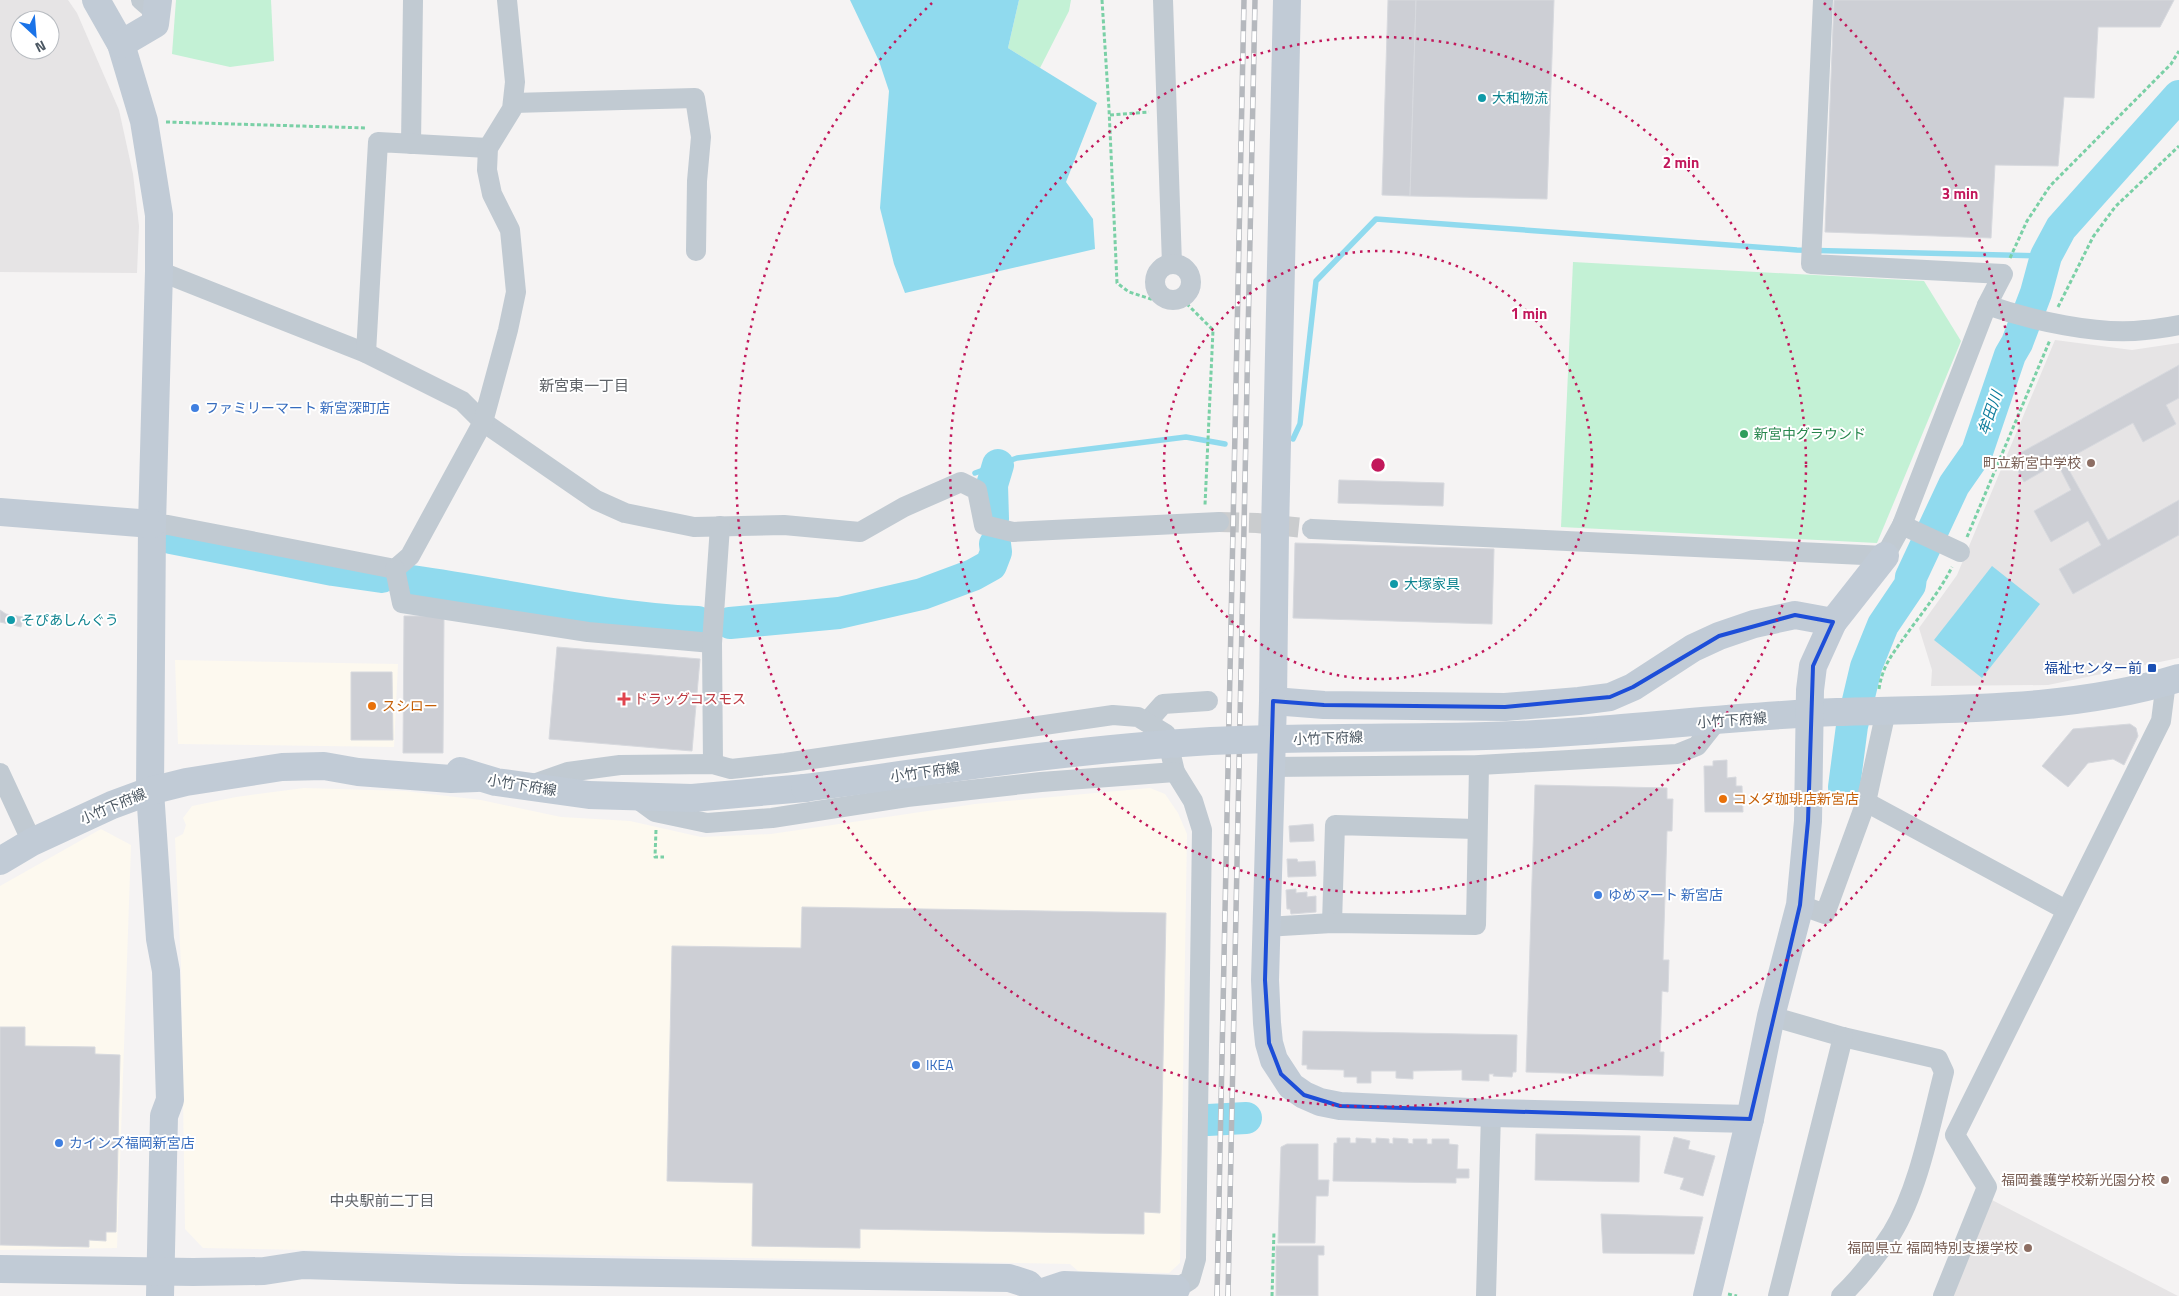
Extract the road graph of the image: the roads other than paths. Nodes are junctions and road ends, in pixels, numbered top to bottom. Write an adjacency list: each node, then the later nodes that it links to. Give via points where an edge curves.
1 (96, 0): 8 (street)
2 (413, 0): 10 (street)
3 (506, 0): 9 (street, via 515,82)
4 (1163, 0): 13 (street)
5 (1287, 0): 32 (street)
6 (1823, 0): 15 (street, via 1811,264 2003,274)
7 (152, 4): 8 (street, via 156,24)
8 (121, 44): 14 (street, via 144,121 159,215)
9 (513, 103): 11 (street); 12 (street, via 695,98 701,137 696,182)
10 (411, 144): 11 (street); 17 (street, via 378,142)
11 (488, 148): 18 (street, via 492,194 510,230 516,292)
12 (696, 251)
13 (1172, 264): 13 (street, via 1184,267 1192,277 1190,290 1176,301 1164,298 1156,290 1158,272)
14 (159, 271): 17 (street); 21 (street)
15 (1993, 307): 16 (street, via 2098,330 2144,331); 22 (street)
16 (2179, 325)
17 (366, 354): 18 (street, via 462,401)
18 (482, 422): 23 (street, via 610,507 685,525); 27 (street, via 410,556)
19 (0, 512): 21 (street)
20 (1212, 523): 23 (street, via 1014,532 984,524 977,490 961,482 904,507 860,532 784,525)
21 (152, 524): 27 (street); 43 (street)
22 (1902, 525): 25 (street); 26 (street)
23 (720, 526): 29 (street)
24 (1312, 529): 26 (street)
25 (1960, 552)
26 (1885, 556): 28 (street)
27 (395, 569): 29 (street, via 402,603 588,632)
28 (1833, 622): 32 (street, via 1796,615 1718,636 1693,648 1633,688 1610,697 1496,707 1324,705); 34 (street, via 1813,666)
29 (712, 643): 37 (street)
30 (2173, 680): 33 (street, 小竹下府線, via 2111,695 2058,703); 50 (street, via 2161,721)
31 (1208, 701): 35 (street, via 1163,704)
32 (1273, 701): 39 (street)
33 (1880, 711): 34 (street, 小竹下府線); 45 (street)
34 (1822, 713): 36 (street, 小竹下府線); 49 (street)
35 (1147, 722): 37 (street, via 1138,717 1113,716 785,763 731,769); 40 (street, via 1166,734)
36 (1716, 722): 38 (street, via 1697,746 1677,754); 44 (street, 小竹下府線, bridge, via 1520,736 1212,741 1072,753 805,788 692,798)
37 (713, 764): 42 (street, via 620,765 568,772)
38 (1479, 765): 39 (street); 46 (street)
39 (1270, 767): 52 (street)
40 (1175, 772): 44 (street, via 1041,782 907,797 772,818 707,823 655,812); 59 (street, via 1193,801 1202,830 1196,1259 1190,1280)
41 (0, 773): 47 (street)
42 (525, 787): 43 (street, 小竹下府線, via 477,778 358,772 324,766 239,773); 44 (street, 小竹下府線, via 589,795)
43 (150, 791): 47 (street, 小竹下府線); 58 (street, via 160,939 154,973 158,1100 164,1116)
44 (633, 796)
45 (1866, 802): 49 (street, via 1825,914); 50 (street)
46 (1476, 829): 51 (street, via 1476,925); 51 (street, via 1335,824)
47 (32, 842): 48 (street, 小竹下府線)
48 (0, 861)
49 (1800, 905): 53 (street)
50 (2066, 910): 65 (street, via 1955,1136 1987,1187)
51 (1332, 923): 52 (street)
52 (1267, 927): 55 (street, via 1268,1043 1281,1074 1291,1086 1320,1102 1340,1106)
53 (1771, 1016): 54 (street); 56 (street)
54 (1843, 1037): 63 (street); 64 (street, via 1938,1059 1944,1072 1912,1187 1892,1232 1859,1279)
55 (1491, 1113): 56 (street); 61 (street)
56 (1750, 1118): 62 (street)
57 (0, 1269): 58 (street)
58 (161, 1284): 60 (street, via 303,1265 1009,1278 1028,1284)
59 (1176, 1289): 60 (street, via 1064,1285)
60 (1033, 1295)
61 (1486, 1296)
62 (1707, 1296)
63 (1778, 1296)
64 (1841, 1296)
65 (1943, 1296)

